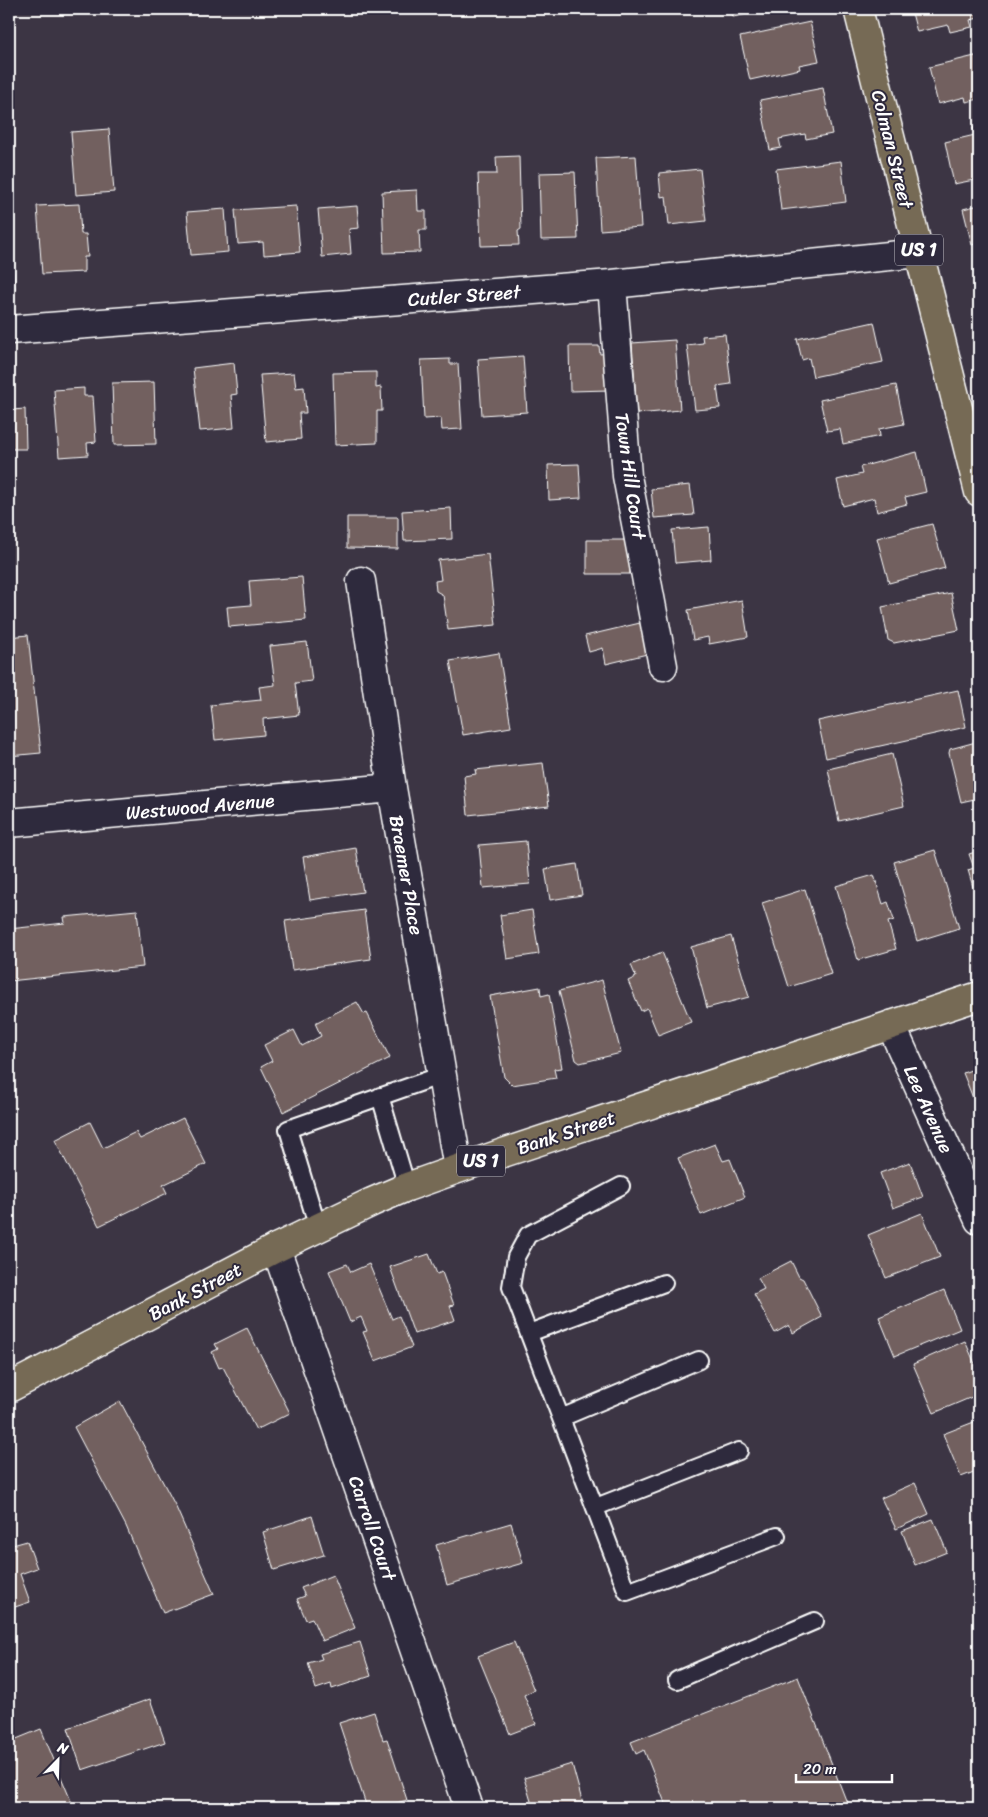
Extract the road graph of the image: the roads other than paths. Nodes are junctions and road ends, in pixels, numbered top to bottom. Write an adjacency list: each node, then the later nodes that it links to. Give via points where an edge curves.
1 (858, 9): 2 (main road, Colman Street / US 1)
2 (919, 253): 3 (street, Cutler Street); 5 (main road, Colman Street / US 1)
3 (612, 284): 4 (street, Cutler Street); 7 (street, Town Hill Court, via 627,476)
4 (9, 330)
5 (979, 492)
6 (361, 581): 8 (street, Braemer Place)
7 (663, 666)
8 (392, 788): 9 (street, Westwood Avenue); 12 (street, Braemer Place)
9 (9, 823)
10 (979, 996): 11 (main road, Bank Street / US 1)
11 (892, 1025): 14 (main road, Bank Street / US 1); 17 (street, Lee Avenue)
12 (442, 1075): 13 (lane); 14 (street, Braemer Place)
13 (380, 1096): 16 (lane); 18 (lane, via 288,1129)
14 (458, 1168): 16 (main road, Bank Street / US 1)
15 (621, 1186): 21 (lane, via 528,1235 516,1257 511,1287)
16 (407, 1187): 18 (main road, Bank Street / US 1)
17 (979, 1220)
18 (318, 1228): 19 (main road, Bank Street / US 1)
19 (276, 1248): 23 (main road, Bank Street / US 1); 30 (street, Carroll Court)
20 (664, 1283): 21 (lane)
21 (529, 1334): 24 (lane)
22 (699, 1360): 24 (lane)
23 (9, 1388)
24 (562, 1418): 26 (lane)
25 (739, 1451): 26 (lane)
26 (596, 1506): 27 (lane, via 627,1592)
27 (777, 1536)
28 (815, 1621): 29 (lane)
29 (676, 1680)
30 (469, 1808)

